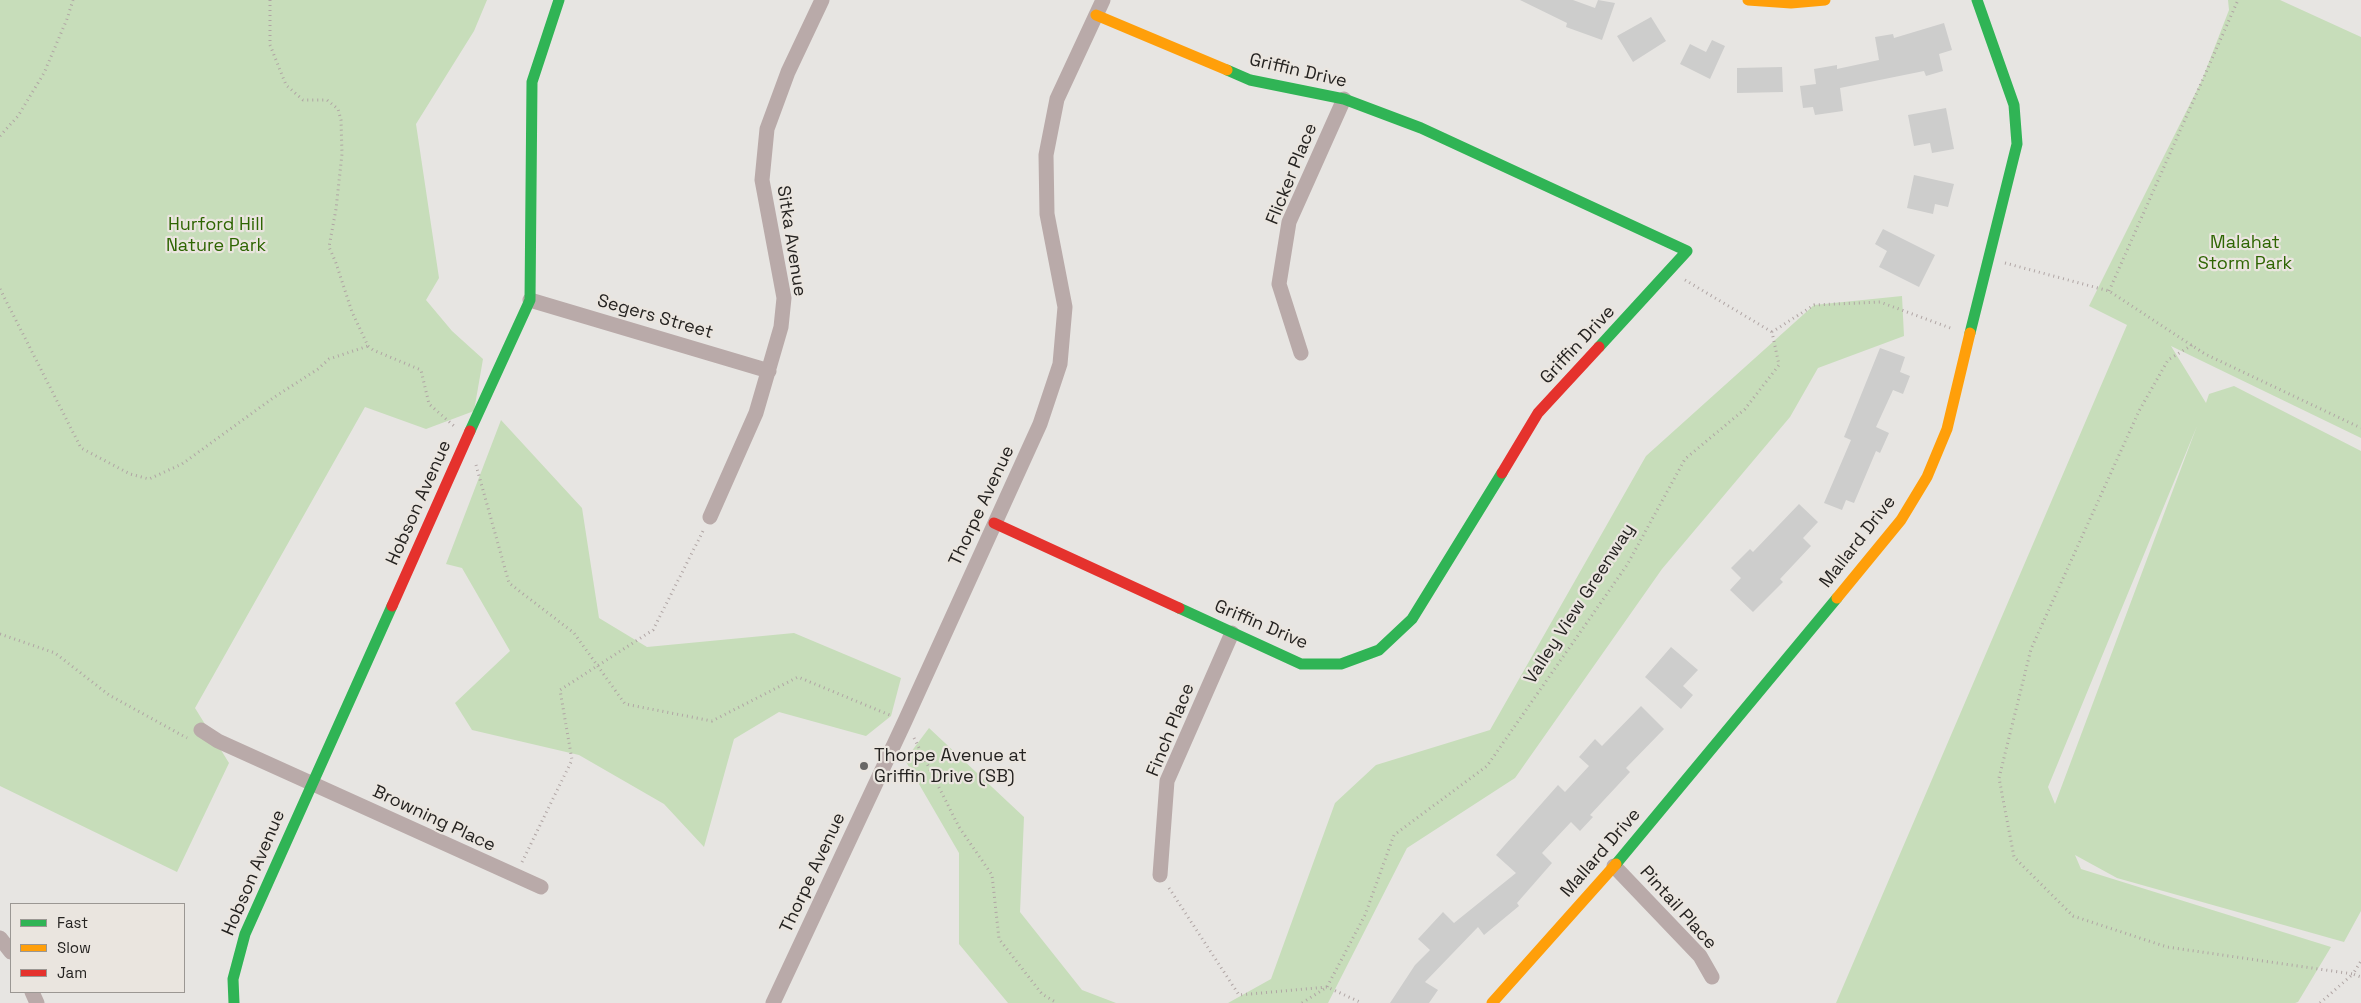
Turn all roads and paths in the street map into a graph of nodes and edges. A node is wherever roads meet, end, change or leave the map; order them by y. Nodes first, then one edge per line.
1 (73, 0) edge
2 (270, 0) edge
3 (559, 0) edge
4 (822, 0) edge
5 (1103, 0) edge
6 (1748, 0) edge
7 (1825, 0) edge
8 (1978, 0) edge
9 (2238, 0) edge
10 (1096, 15) junction
11 (1344, 99) junction
12 (0, 136) edge
13 (1990, 260) junction
14 (1670, 272) junction
15 (0, 289) edge
16 (2109, 291) junction
17 (2, 297) edge
18 (530, 300) junction
19 (1772, 332) junction
20 (1970, 336) junction
21 (2192, 345) junction
22 (368, 346) junction
23 (1301, 353) dead end
24 (769, 371) junction
25 (2361, 428) edge
26 (468, 438) junction
27 (475, 464) dead end
28 (710, 517) joint
29 (994, 523) junction
30 (1232, 633) junction
31 (0, 634) edge
32 (597, 666) junction
33 (905, 721) junction
34 (201, 730) joint
35 (311, 784) junction
36 (1614, 866) junction
37 (1160, 875) joint
38 (515, 876) junction
39 (541, 887) dead end
40 (0, 938) edge
41 (10, 951) edge
42 (2361, 961) edge
43 (2353, 974) junction
44 (1712, 977) dead end
45 (2361, 977) edge
46 (1327, 987) junction
47 (234, 1003) edge
48 (773, 1003) edge
49 (1057, 1003) edge
50 (1302, 1003) edge
51 (1362, 1003) edge
52 (1492, 1003) edge
53 (2320, 1003) edge

1 - 12 path
2 - 22 path
3 - 18 street, Hobson Avenue
4 - 24 street, Sitka Avenue
5 - 10 street, Thorpe Avenue
6 - 7 street
8 - 13 street, Mallard Drive
9 - 16 path
10 - 11 street, Griffin Drive
10 - 29 street, Thorpe Avenue
11 - 14 street, Griffin Drive
11 - 23 street, Flicker Place
13 - 16 path
13 - 20 street, Mallard Drive
14 - 19 path
14 - 30 street, Griffin Drive
15 - 17 path
16 - 21 path
17 - 22 path
18 - 24 street, Segers Street
18 - 26 street, Hobson Avenue
19 - 20 path
19 - 46 path, Valley View Greenway
20 - 36 street, Mallard Drive
21 - 25 path
21 - 43 path
22 - 26 path
24 - 28 street, Sitka Avenue
26 - 35 street, Hobson Avenue
27 - 32 path
28 - 32 path
29 - 30 street, Griffin Drive
29 - 33 street, Thorpe Avenue
30 - 37 street, Finch Place
31 - 34 path
32 - 33 path
32 - 38 path
33 - 48 street, Thorpe Avenue
33 - 49 path
34 - 35 street, Browning Place
35 - 38 street, Browning Place
35 - 47 street, Hobson Avenue
36 - 44 street, Pintail Place
36 - 52 street, Mallard Drive
37 - 46 path
38 - 39 street, Browning Place
40 - 41 street
42 - 43 path
43 - 45 path
43 - 53 path
46 - 50 path
46 - 51 path

